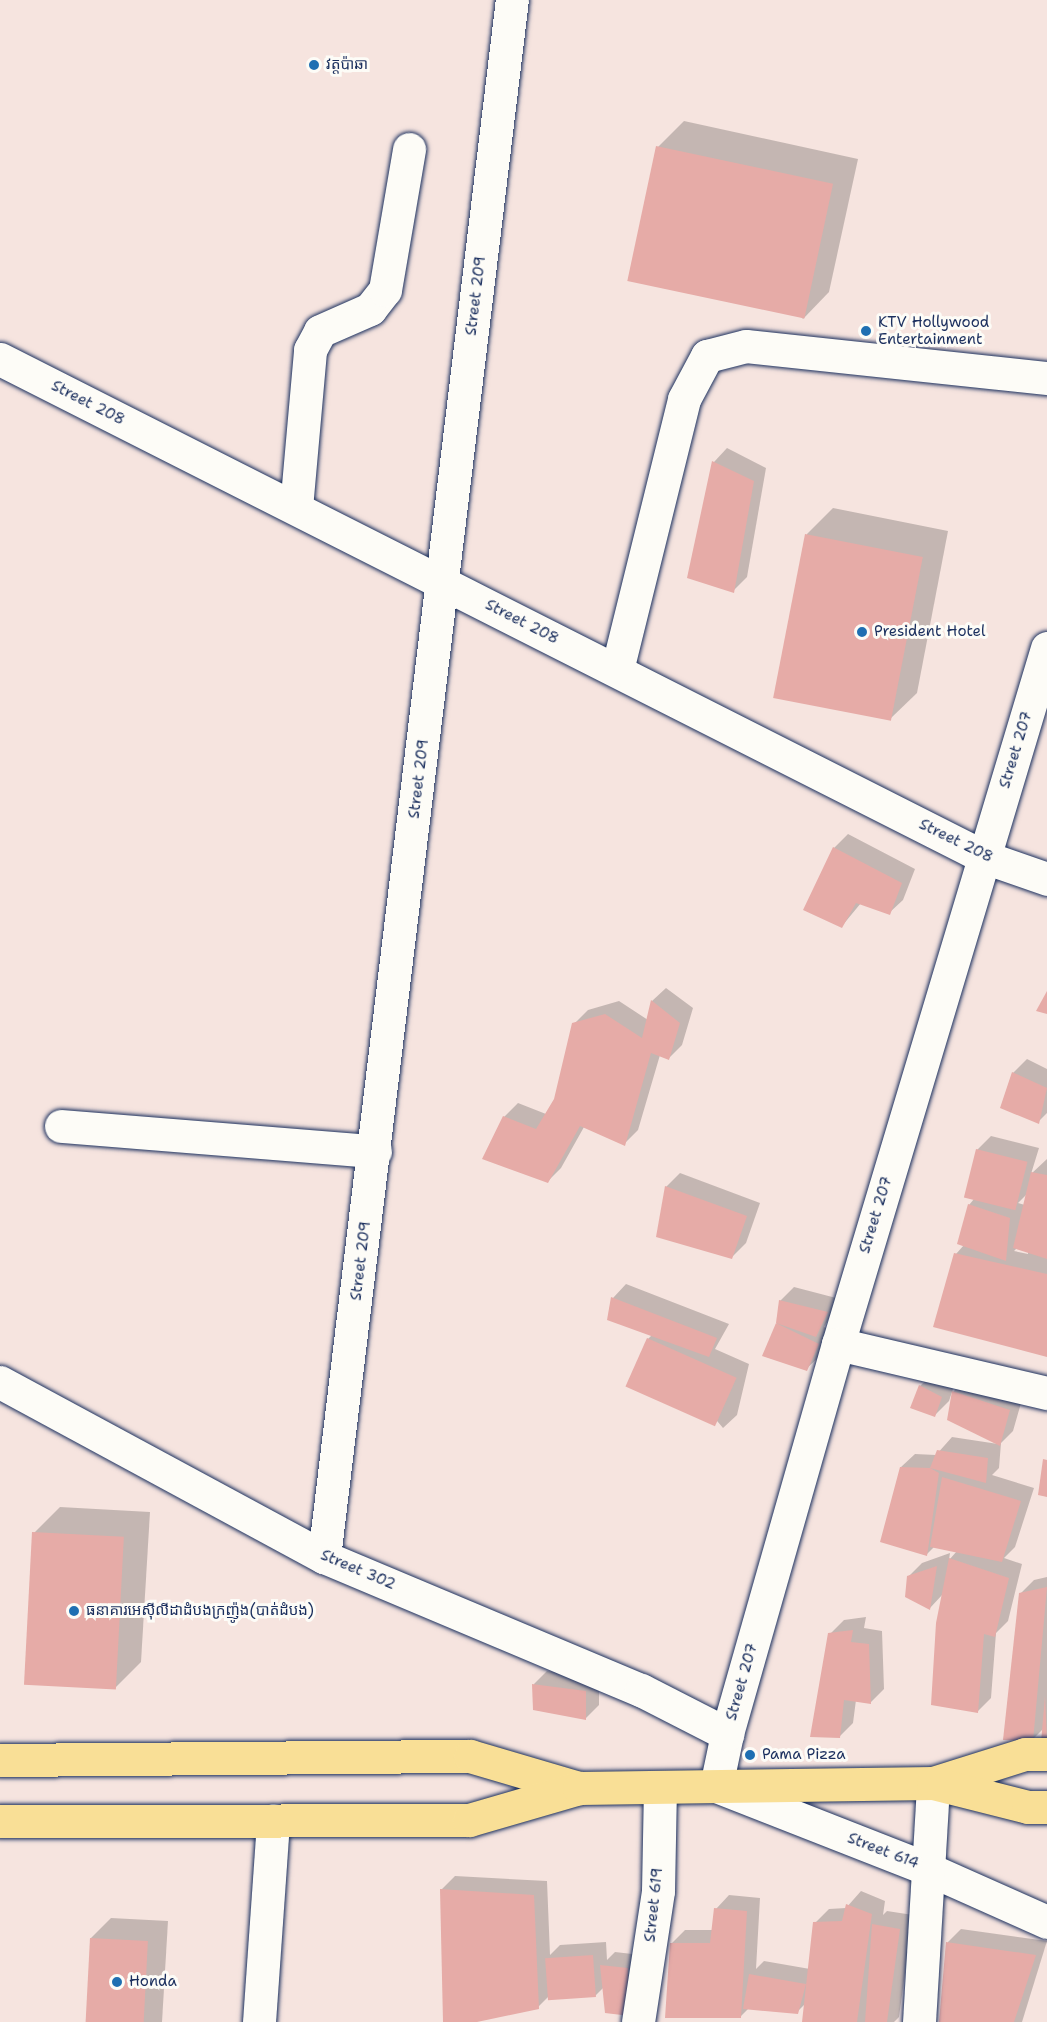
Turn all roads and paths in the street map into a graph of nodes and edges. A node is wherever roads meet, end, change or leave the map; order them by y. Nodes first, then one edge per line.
1 (512, 0) edge
2 (409, 149) dead end
3 (0, 358) edge
4 (1047, 378) edge
5 (296, 508) junction
6 (442, 581) junction
7 (1047, 648) edge
8 (617, 670) junction
9 (984, 857) junction
10 (1047, 879) edge
11 (61, 1126) dead end
12 (375, 1151) junction
13 (838, 1344) junction
14 (0, 1382) edge
15 (1047, 1393) edge
16 (324, 1557) junction
17 (727, 1734) junction
18 (1047, 1754) edge
19 (0, 1760) edge
20 (933, 1783) junction
21 (716, 1786) junction
22 (660, 1787) junction
23 (579, 1788) junction
24 (1047, 1807) edge
25 (273, 1820) junction
26 (0, 1821) edge
27 (928, 1869) junction
28 (1047, 1922) edge
29 (259, 2022) edge
30 (638, 2022) edge
31 (919, 2022) edge

1 - 6 street, Street 209
2 - 5 street
3 - 5 street, Street 208
4 - 8 street
5 - 6 street, Street 208
6 - 8 street, Street 208
6 - 12 street, Street 209
7 - 9 street, Street 207
8 - 9 street, Street 208
9 - 10 street, Street 208
9 - 13 street, Street 207
11 - 12 street
12 - 16 street, Street 209
13 - 15 street
13 - 17 street, Street 207
14 - 16 street, Street 302
16 - 17 street, Street 302
17 - 21 street, Street 207
18 - 20 main road
19 - 23 main road
20 - 21 main road
20 - 24 main road
20 - 27 street
21 - 22 main road
21 - 27 street, Street 614
22 - 23 main road
22 - 30 street, Street 619
23 - 25 main road
25 - 26 main road
25 - 29 street
27 - 28 street, Street 614
27 - 31 street

